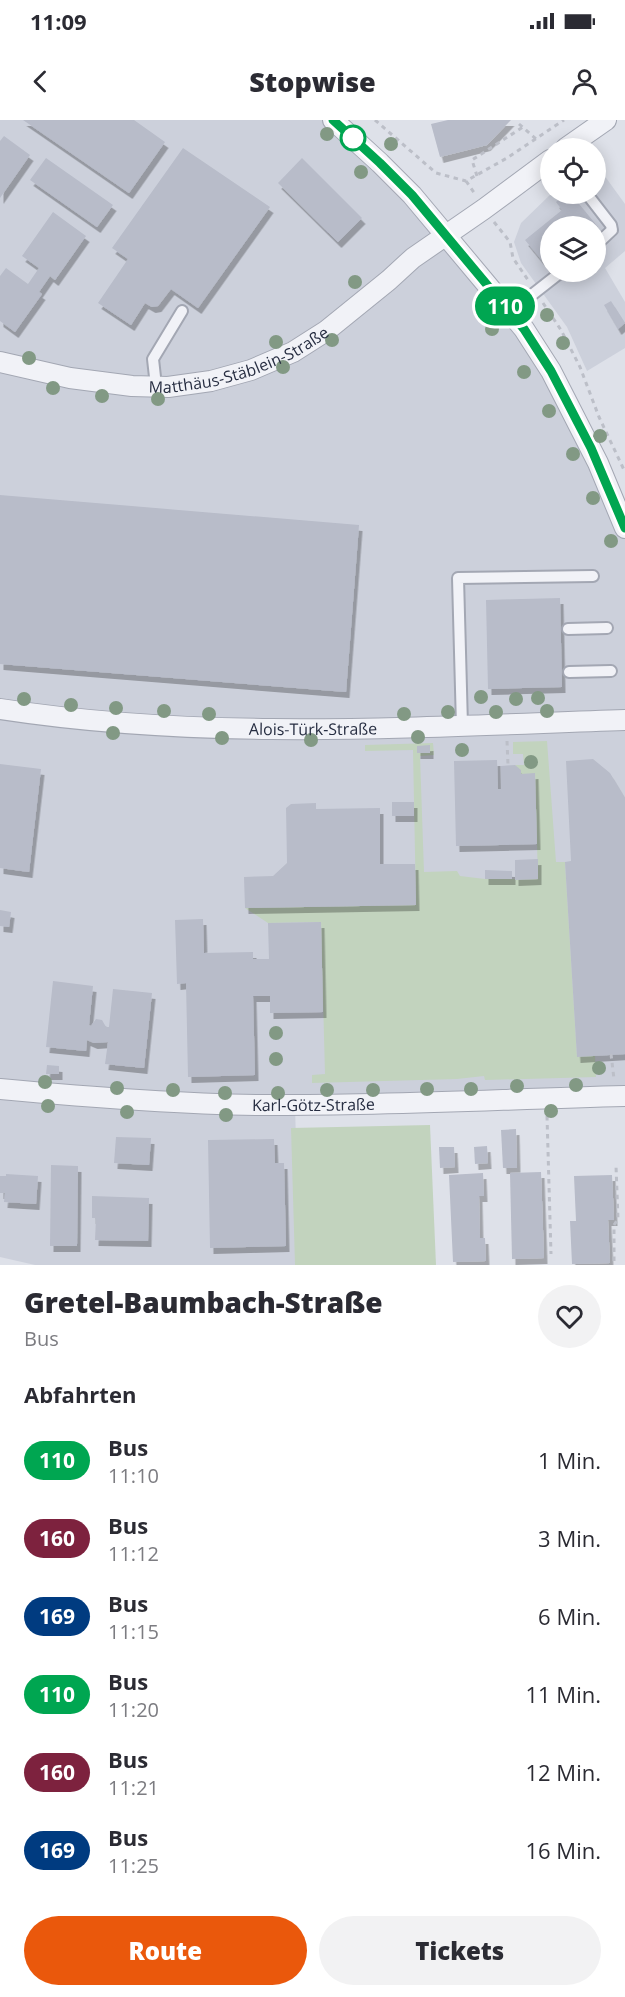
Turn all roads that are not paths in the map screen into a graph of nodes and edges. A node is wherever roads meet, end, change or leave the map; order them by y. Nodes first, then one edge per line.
1 (333, 120) edge
2 (606, 120) edge
3 (580, 138) edge
4 (540, 167) edge
5 (595, 204) edge
6 (604, 216) edge
7 (606, 219) edge
8 (445, 235) junction
9 (606, 236) edge
10 (548, 282) edge
11 (182, 311) dead end
12 (510, 312) junction
13 (0, 362) edge
14 (156, 387) junction
15 (625, 528) edge
16 (593, 576) dead end
17 (607, 628) dead end
18 (568, 629) dead end
19 (611, 671) dead end
20 (569, 672) dead end
21 (0, 709) edge
22 (625, 720) edge
23 (462, 726) junction
24 (0, 1089) edge
25 (625, 1096) edge

1 - 8 street
2 - 3 street
4 - 8 street, Matthäus-Stäblein-Straße
5 - 6 lane
7 - 9 lane
8 - 12 street
8 - 14 street, Matthäus-Stäblein-Straße
10 - 12 lane
11 - 14 lane
12 - 15 street
13 - 14 street, Matthäus-Stäblein-Straße
16 - 23 lane
17 - 18 lane
19 - 20 lane
21 - 23 street, Alois-Türk-Straße
22 - 23 street, Alois-Türk-Straße
24 - 25 street, Karl-Götz-Straße

